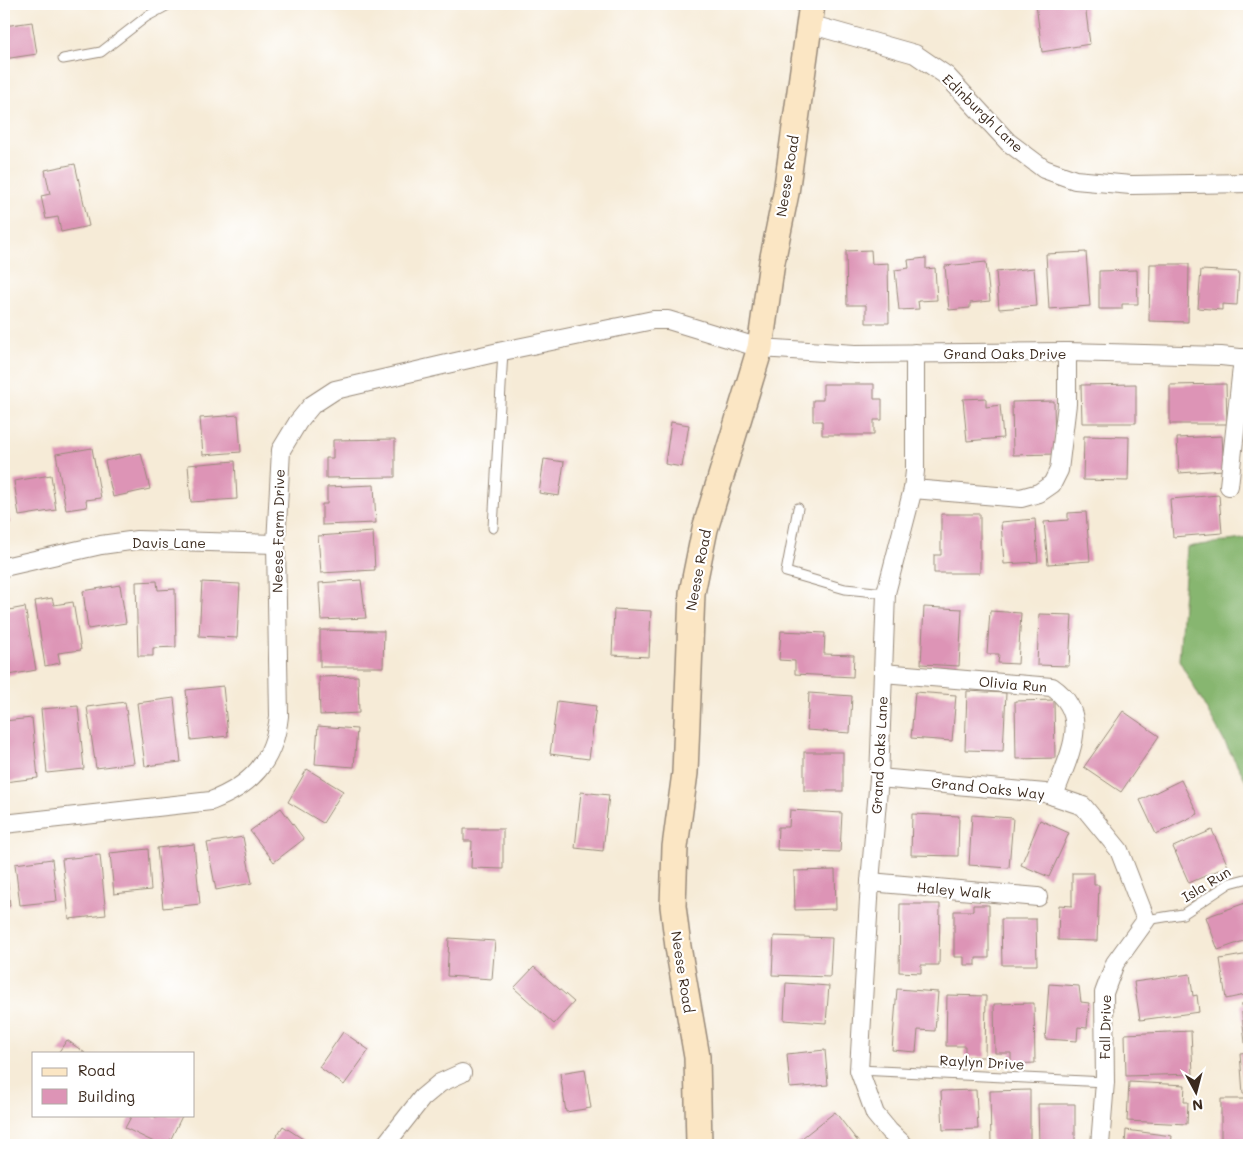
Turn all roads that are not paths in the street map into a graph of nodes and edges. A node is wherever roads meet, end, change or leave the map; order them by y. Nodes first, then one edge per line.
1 (170, 4) edge
2 (810, 14) edge
3 (63, 59) dead end
4 (1249, 183) edge
5 (760, 348) junction
6 (503, 350) junction
7 (1067, 352) junction
8 (915, 354) junction
9 (1246, 359) edge
10 (1229, 486) dead end
11 (913, 489) junction
12 (798, 508) dead end
13 (492, 528) dead end
14 (276, 544) junction
15 (4, 567) edge
16 (886, 593) junction
17 (883, 673) junction
18 (879, 778) junction
19 (1054, 796) junction
20 (4, 824) edge
21 (1249, 878) edge
22 (870, 882) junction
23 (1038, 897) dead end
24 (1146, 920) junction
25 (859, 1070) junction
26 (462, 1073) dead end
27 (1105, 1082) junction
28 (385, 1145) edge
29 (699, 1145) edge
30 (904, 1145) edge
31 (1100, 1145) edge

1 - 3 lane
2 - 4 street, Edinburgh Lane
2 - 5 street, Neese Road
5 - 6 street, Neese Farm Drive
5 - 8 street, Grand Oaks Drive
5 - 29 street, Neese Road
6 - 13 lane
6 - 14 street, Neese Farm Drive
7 - 8 street, Grand Oaks Drive
7 - 9 street, Grand Oaks Drive
7 - 11 street
8 - 11 street, Grand Oaks Lane
9 - 10 street
11 - 16 street, Grand Oaks Lane
12 - 16 lane
14 - 15 street, Davis Lane
14 - 20 street, Neese Farm Drive
16 - 17 street, Grand Oaks Lane
17 - 18 street, Grand Oaks Lane
17 - 19 street, Olivia Run
18 - 19 street, Grand Oaks Way
18 - 22 street, Grand Oaks Lane
19 - 24 street, Grand Oaks Way
21 - 24 lane, Isla Run
22 - 23 street, Haley Walk
22 - 25 street, Grand Oaks Lane
24 - 27 street, Fall Drive
25 - 27 lane, Raylyn Drive
25 - 30 street, Grand Oaks Lane
26 - 28 street
27 - 31 street, Fall Drive

